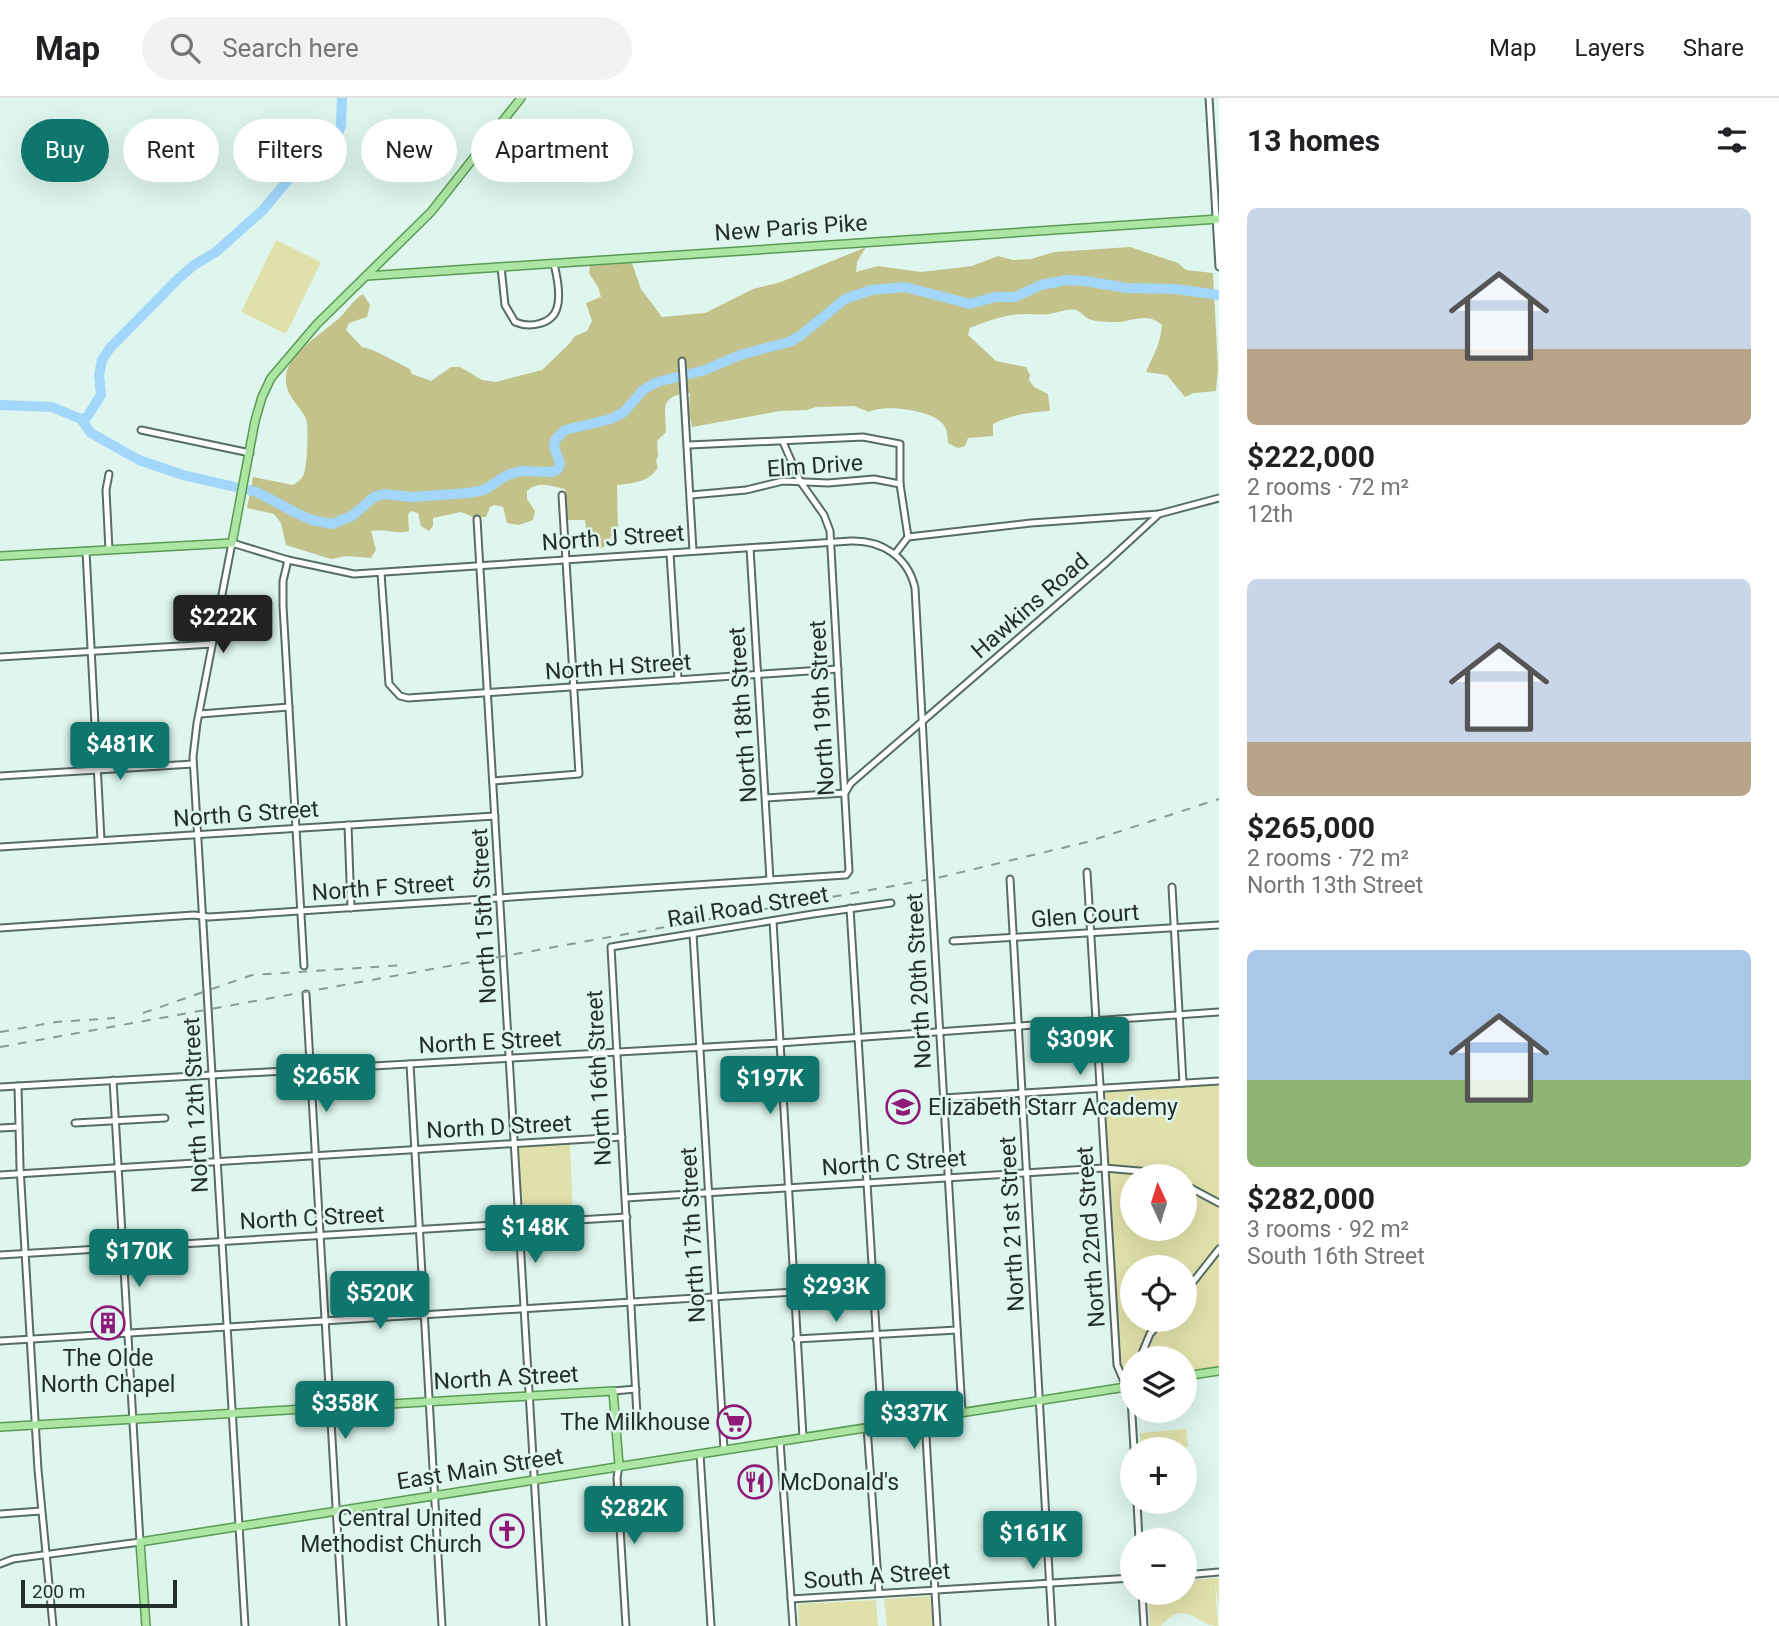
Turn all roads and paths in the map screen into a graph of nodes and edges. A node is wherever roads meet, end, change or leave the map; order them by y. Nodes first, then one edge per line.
1 (522, 98) edge
2 (1209, 98) edge
3 (1218, 219) edge
4 (554, 264) junction
5 (501, 267) junction
6 (1219, 267) edge
7 (366, 275) junction
8 (682, 361) dead end
9 (141, 430) dead end
10 (783, 442) junction
11 (689, 445) junction
12 (250, 453) junction
13 (109, 474) dead end
14 (800, 481) junction
15 (900, 484) junction
16 (562, 495) dead end
17 (691, 495) junction
18 (1219, 498) edge
19 (1159, 514) junction
20 (477, 519) dead end
21 (908, 537) junction
22 (830, 542) junction
23 (232, 543) junction
24 (750, 548) junction
25 (109, 550) junction
26 (86, 551) junction
27 (693, 551) junction
28 (670, 553) junction
29 (895, 554) junction
30 (0, 556) edge
31 (288, 560) junction
32 (565, 561) junction
33 (480, 566) junction
34 (381, 573) junction
35 (212, 644) junction
36 (91, 651) junction
37 (0, 657) edge
38 (838, 670) junction
39 (758, 674) junction
40 (678, 680) junction
41 (573, 687) junction
42 (487, 694) junction
43 (289, 707) junction
44 (200, 714) junction
45 (922, 722) junction
46 (193, 764) junction
47 (98, 771) junction
48 (0, 776) edge
49 (493, 781) junction
50 (845, 793) junction
51 (766, 797) junction
52 (495, 816) junction
53 (348, 825) junction
54 (297, 828) junction
55 (198, 834) junction
56 (101, 840) junction
57 (0, 846) edge
58 (849, 871) joint
59 (1087, 872) dead end
60 (1010, 879) dead end
61 (770, 880) junction
62 (1172, 887) dead end
63 (501, 898) junction
64 (891, 904) dead end
65 (351, 908) junction
66 (850, 908) junction
67 (301, 911) junction
68 (203, 916) junction
69 (773, 921) junction
70 (1219, 925) edge
71 (0, 928) edge
72 (1174, 928) junction
73 (1090, 933) junction
74 (693, 934) junction
75 (1013, 938) junction
76 (953, 941) dead end
77 (611, 947) joint
78 (304, 966) dead end
79 (306, 994) dead end
80 (1219, 1012) edge
81 (1179, 1015) junction
82 (1095, 1021) junction
83 (1018, 1026) junction
84 (939, 1032) junction
85 (858, 1037) junction
86 (779, 1043) junction
87 (699, 1047) junction
88 (617, 1052) junction
89 (509, 1058) junction
90 (410, 1064) junction
91 (311, 1069) junction
92 (212, 1075) junction
93 (113, 1080) junction
94 (1219, 1081) edge
95 (1183, 1083) junction
96 (18, 1086) junction
97 (0, 1087) edge
98 (1099, 1088) junction
99 (1022, 1093) junction
100 (943, 1098) junction
101 (164, 1118) dead end
102 (115, 1121) junction
103 (75, 1123) dead end
104 (19, 1127) junction
105 (0, 1128) edge
106 (622, 1137) junction
107 (515, 1144) junction
108 (414, 1150) junction
109 (316, 1156) junction
110 (216, 1162) junction
111 (118, 1168) junction
112 (1104, 1168) junction
113 (1120, 1169) edge
114 (1027, 1172) junction
115 (21, 1174) junction
116 (0, 1175) edge
117 (948, 1178) junction
118 (867, 1183) junction
119 (788, 1188) junction
120 (1197, 1191) edge
121 (708, 1193) junction
122 (626, 1198) junction
123 (1219, 1203) edge
124 (627, 1217) junction
125 (519, 1223) junction
126 (419, 1229) junction
127 (320, 1236) junction
128 (221, 1241) junction
129 (123, 1247) junction
130 (1219, 1249) edge
131 (26, 1253) junction
132 (0, 1255) edge
133 (1197, 1277) edge
134 (794, 1292) junction
135 (714, 1297) junction
136 (630, 1303) junction
137 (524, 1309) junction
138 (424, 1315) junction
139 (325, 1321) junction
140 (226, 1327) junction
141 (957, 1330) junction
142 (128, 1333) junction
143 (876, 1335) junction
144 (31, 1339) junction
145 (796, 1339) junction
146 (0, 1340) edge
147 (1120, 1369) edge
148 (1219, 1371) edge
149 (1197, 1374) edge
150 (1120, 1387) edge
151 (636, 1389) junction
152 (613, 1391) junction
153 (529, 1396) junction
154 (1039, 1400) junction
155 (429, 1402) junction
156 (330, 1408) junction
157 (962, 1411) junction
158 (231, 1414) junction
159 (637, 1415) dead end
160 (133, 1419) junction
161 (925, 1419) junction
162 (36, 1425) junction
163 (882, 1426) junction
164 (0, 1427) edge
165 (867, 1427) junction
166 (803, 1437) junction
167 (780, 1440) junction
168 (724, 1449) junction
169 (700, 1454) junction
170 (619, 1465) junction
171 (534, 1479) junction
172 (434, 1496) junction
173 (41, 1511) junction
174 (336, 1512) junction
175 (0, 1514) edge
176 (238, 1528) junction
177 (140, 1542) junction
178 (46, 1555) junction
179 (0, 1564) edge
180 (1219, 1573) edge
181 (1197, 1574) edge
182 (1120, 1579) edge
183 (1049, 1583) junction
184 (935, 1590) junction
185 (879, 1593) junction
186 (791, 1599) junction
187 (1143, 1605) edge
188 (53, 1626) edge
189 (146, 1626) edge
190 (244, 1626) edge
191 (343, 1626) edge
192 (442, 1626) edge
193 (543, 1626) edge
194 (626, 1626) edge
195 (711, 1626) edge
196 (793, 1626) edge
197 (937, 1626) edge
198 (1052, 1626) edge
199 (1144, 1626) edge

1 - 7 main road
2 - 3 street
3 - 4 main road, New Paris Pike
3 - 6 street
4 - 5 main road, New Paris Pike
4 - 5 street
5 - 7 main road, New Paris Pike
7 - 12 main road
8 - 11 street
9 - 12 street
10 - 11 street
10 - 14 street, North 19th Street
10 - 15 street
11 - 17 street
12 - 23 main road
13 - 25 street
14 - 15 street, Elm Drive
14 - 17 street, Elm Drive
14 - 22 street, North 19th Street
15 - 21 street
16 - 32 street
17 - 27 street
18 - 19 street
19 - 21 street
19 - 45 street, Hawkins Road
20 - 33 street, North 15th Street
21 - 29 street
22 - 24 street, North J Street
22 - 29 street, North J Street
22 - 38 street, North 19th Street
23 - 25 main road, North J Street
23 - 31 street, North J Street
23 - 35 street, North 12th Street
24 - 27 street, North J Street
24 - 39 street, North 18th Street
25 - 26 main road, North J Street
26 - 30 main road, North J Street
26 - 36 street
27 - 28 street, North J Street
28 - 32 street, North J Street
28 - 40 street
29 - 45 street, North 20th Street
31 - 34 street, North J Street
31 - 43 street
32 - 33 street, North J Street
32 - 41 street
33 - 34 street, North J Street
33 - 42 street, North 15th Street
34 - 42 street, North H Street
35 - 36 street
35 - 44 street, North 12th Street
36 - 37 street
36 - 47 street
38 - 39 street, North H Street
38 - 50 street, North 19th Street
39 - 40 street, North H Street
39 - 51 street, North 18th Street
40 - 41 street, North H Street
41 - 42 street, North H Street
41 - 49 street
42 - 49 street, North 15th Street
43 - 44 street
43 - 54 street
44 - 46 street, North 12th Street
45 - 50 street
45 - 84 street, North 20th Street, bridge
46 - 47 street
46 - 55 street, North 12th Street
47 - 48 street
47 - 56 street
49 - 52 street, North 15th Street
50 - 51 street
50 - 58 street, North 19th Street
51 - 61 street, North 18th Street
52 - 53 street, North G Street
52 - 63 street, North 15th Street
53 - 54 street, North G Street
53 - 65 street
54 - 55 street, North G Street
54 - 67 street
55 - 56 street, North G Street
55 - 68 street, North 12th Street
56 - 57 street, North G Street
58 - 61 street, North F Street
59 - 73 street, North 22nd Street
60 - 75 street, North 21st Street
61 - 63 street, North F Street
62 - 72 street
63 - 65 street, North F Street
63 - 89 street, North 15th Street
64 - 66 street, Rail Road Street
65 - 67 street, North F Street
66 - 69 street, Rail Road Street
66 - 85 street
67 - 68 street, North F Street
67 - 78 street
68 - 71 street, North F Street
68 - 92 street, North 12th Street
69 - 74 street, Rail Road Street
69 - 86 street
70 - 72 street, Glen Court
72 - 73 street, Glen Court
72 - 81 street
73 - 75 street, Glen Court
73 - 82 street, North 22nd Street
74 - 77 street, Rail Road Street
74 - 87 street, North 17th Street
75 - 76 street, Glen Court
75 - 83 street, North 21st Street
77 - 88 street, North 16th Street
79 - 91 street
80 - 81 street, North E Street
81 - 82 street, North E Street
81 - 95 street
82 - 83 street, North E Street
82 - 98 street, North 22nd Street
83 - 84 street, North E Street
83 - 99 street, North 21st Street
84 - 85 street, North E Street
84 - 100 street, North 20th Street
85 - 86 street, North E Street
85 - 118 street
86 - 87 street, North E Street
86 - 119 street
87 - 88 street, North E Street
87 - 121 street, North 17th Street
88 - 89 street, North E Street
88 - 106 street, North 16th Street
89 - 90 street, North E Street
89 - 107 street, North 15th Street
90 - 91 street, North E Street
90 - 108 street
91 - 92 street, North E Street
91 - 109 street
92 - 93 street, North E Street
92 - 110 street, North 12th Street
93 - 96 street, North E Street
93 - 102 street
94 - 95 street
95 - 98 street
96 - 97 street, North E Street
96 - 104 street
98 - 99 street
98 - 112 street, North 22nd Street
99 - 100 street
99 - 114 street, North 21st Street
100 - 117 street, North 20th Street
101 - 102 street
102 - 103 street
102 - 111 street
104 - 105 street
104 - 115 street
106 - 107 street, North D Street
106 - 122 street, North 16th Street
107 - 108 street, North D Street
107 - 125 street, North 15th Street
108 - 109 street, North D Street
108 - 126 street
109 - 110 street, North D Street
109 - 127 street
110 - 111 street, North D Street
110 - 128 street, North 12th Street
111 - 115 street, North D Street
111 - 129 street
112 - 113 street, North C Street
112 - 114 street, North C Street
112 - 147 street, North 22nd Street
114 - 117 street, North C Street
114 - 154 street, North 21st Street
115 - 116 street, North D Street
115 - 131 street
117 - 118 street, North C Street
117 - 141 street, North 20th Street
118 - 119 street, North C Street
118 - 143 street
119 - 121 street, North C Street
119 - 134 street
120 - 123 street
121 - 122 street, North C Street
121 - 135 street, North 17th Street
122 - 124 street, North 16th Street
124 - 125 street, North C Street
124 - 136 street, North 16th Street
125 - 126 street, North C Street
125 - 137 street, North 15th Street
126 - 127 street, North C Street
126 - 138 street
127 - 128 street, North C Street
127 - 139 street
128 - 129 street, North C Street
128 - 140 street, North 12th Street
129 - 131 street, North C Street
129 - 142 street
130 - 133 street
131 - 132 street, North C Street
131 - 144 street
134 - 135 street
134 - 145 street
135 - 136 street
135 - 168 street, North 17th Street
136 - 137 street
136 - 151 street, North 16th Street
137 - 138 street
137 - 153 street, North 15th Street
138 - 139 street
138 - 155 street
139 - 140 street
139 - 156 street
140 - 142 street
140 - 158 street, North 12th Street
141 - 143 street
141 - 157 street, North 20th Street
142 - 144 street
142 - 160 street
143 - 145 street
143 - 163 street
144 - 146 street
144 - 162 street
145 - 166 street
148 - 149 main road
150 - 154 main road, East Main Street
151 - 152 street, North A Street
151 - 159 street, North 16th Street
152 - 153 main road, North A Street
152 - 170 main road
153 - 155 main road, North A Street
153 - 171 street, North 15th Street
154 - 157 main road, East Main Street
154 - 183 street, North 21st Street
155 - 156 main road, North A Street
155 - 172 street
156 - 158 main road, North A Street
156 - 174 street
157 - 161 main road, East Main Street
158 - 160 main road, North A Street
158 - 176 street, North 12th Street
160 - 162 main road, North A Street
160 - 177 street
161 - 163 main road, East Main Street
161 - 184 street
162 - 164 main road, North A Street
162 - 173 street
163 - 165 main road, East Main Street
165 - 166 main road, East Main Street
165 - 185 street
166 - 167 main road, East Main Street
167 - 168 main road, East Main Street
167 - 186 street
168 - 169 main road, East Main Street
169 - 170 main road, East Main Street
169 - 195 street
170 - 171 main road, East Main Street
170 - 194 street
171 - 172 main road, East Main Street
171 - 193 street, North 15th Street
172 - 174 main road, East Main Street
172 - 192 street
173 - 175 street
173 - 178 street
174 - 176 main road, East Main Street
174 - 191 street
176 - 177 main road, East Main Street
176 - 190 street, North 12th Street
177 - 178 street, East Main Street
177 - 189 main road
178 - 179 street, East Main Street
178 - 188 street
180 - 181 street
182 - 183 street, South A Street
183 - 184 street, South A Street
183 - 198 street, North 21st Street
184 - 185 street, South A Street
184 - 197 street
185 - 186 street, South A Street
186 - 196 street
187 - 199 street

